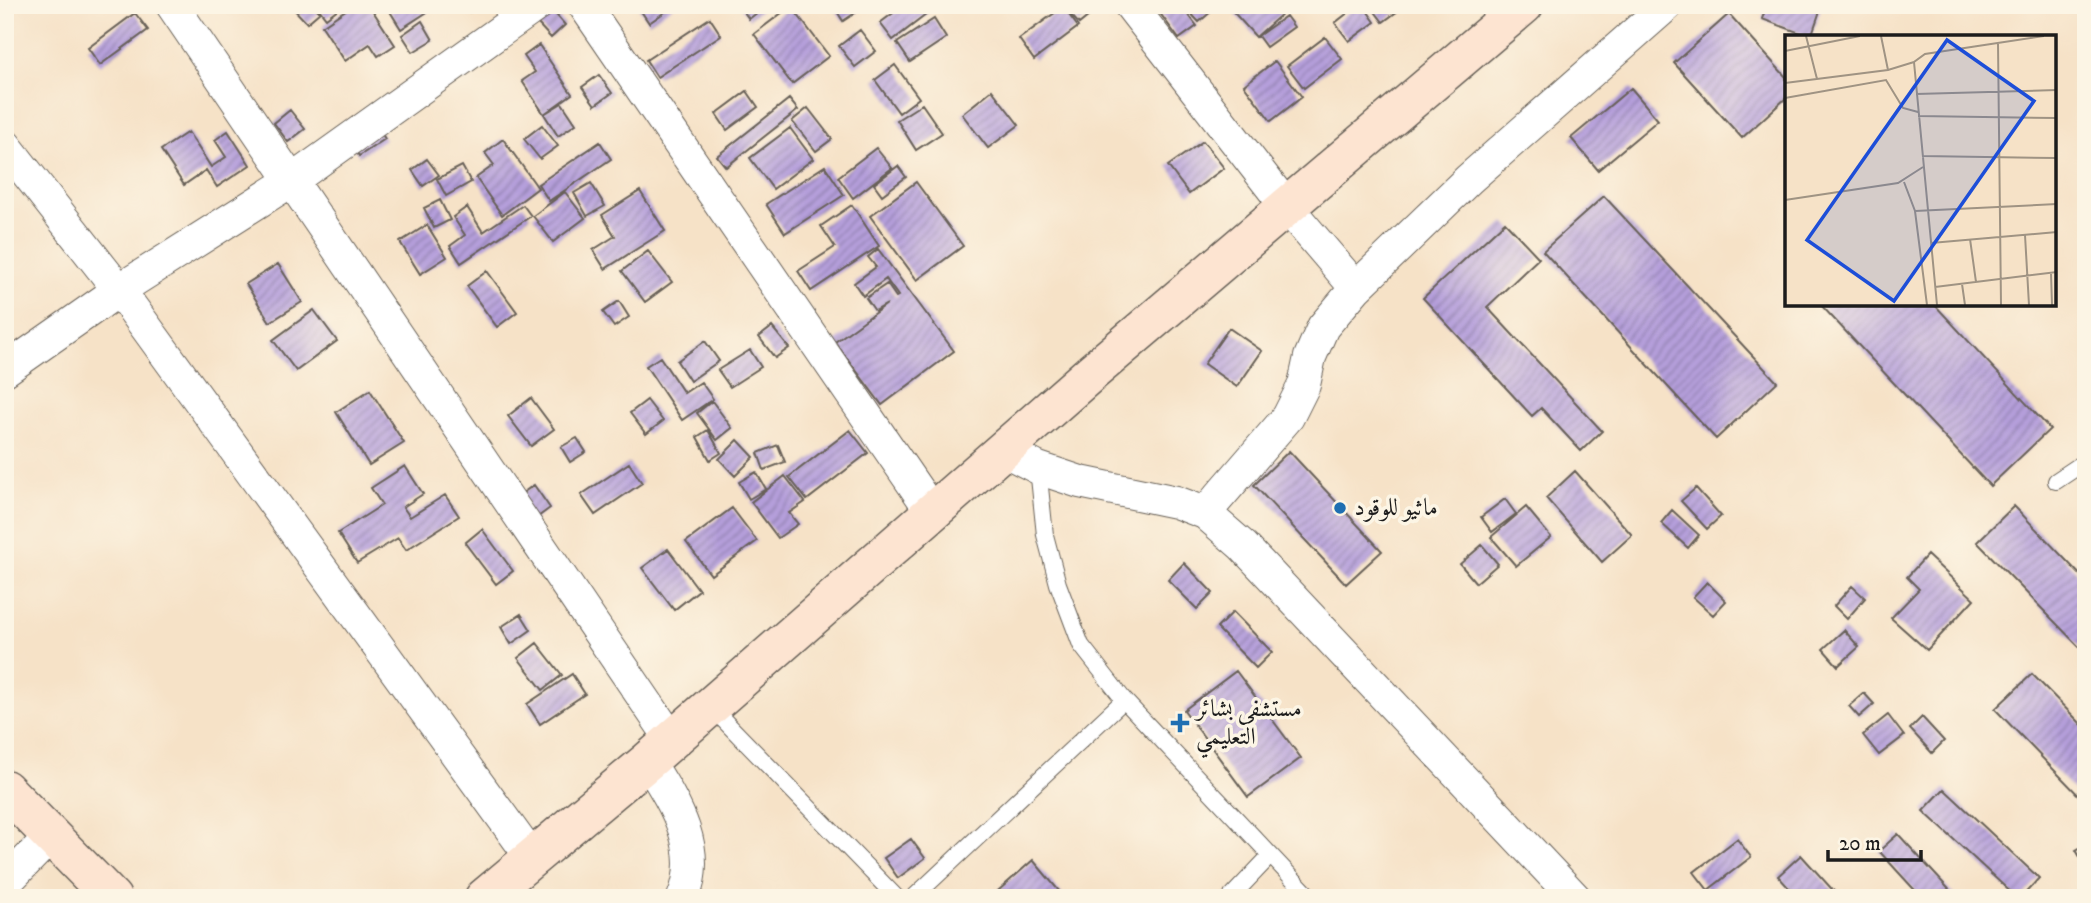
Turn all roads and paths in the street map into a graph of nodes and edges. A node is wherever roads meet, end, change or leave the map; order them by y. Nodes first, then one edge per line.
1 (172, 5) edge
2 (537, 5) edge
3 (584, 5) edge
4 (1130, 5) edge
5 (1667, 5) edge
6 (1505, 11) edge
7 (5, 145) edge
8 (291, 181) junction
9 (1286, 206) junction
10 (1356, 288) junction
11 (119, 290) junction
12 (5, 370) edge
13 (1021, 460) junction
14 (2086, 461) edge
15 (2056, 481) dead end
16 (933, 513) junction
17 (1205, 513) junction
18 (1124, 699) junction
19 (711, 706) junction
20 (660, 750) junction
21 (5, 789) edge
22 (50, 837) junction
23 (1270, 856) junction
24 (532, 858) junction
25 (5, 883) edge
26 (112, 898) edge
27 (484, 898) edge
28 (683, 898) edge
29 (897, 898) edge
30 (913, 898) edge
31 (1230, 898) edge
32 (1311, 898) edge
33 (1576, 898) edge

1 - 8 street
2 - 8 street
3 - 16 street
4 - 9 street
5 - 10 street
6 - 9 street
7 - 11 street
8 - 11 street
8 - 20 street
9 - 10 street
9 - 13 street
10 - 17 street
11 - 12 street
11 - 24 street
13 - 16 street
13 - 17 street
13 - 18 lane
14 - 15 lane
16 - 19 street
17 - 33 street
18 - 23 lane
18 - 30 lane
19 - 20 street
19 - 29 lane
20 - 24 street
20 - 28 street
21 - 22 street
22 - 25 street
22 - 26 street
23 - 31 lane
23 - 32 lane
24 - 27 street

